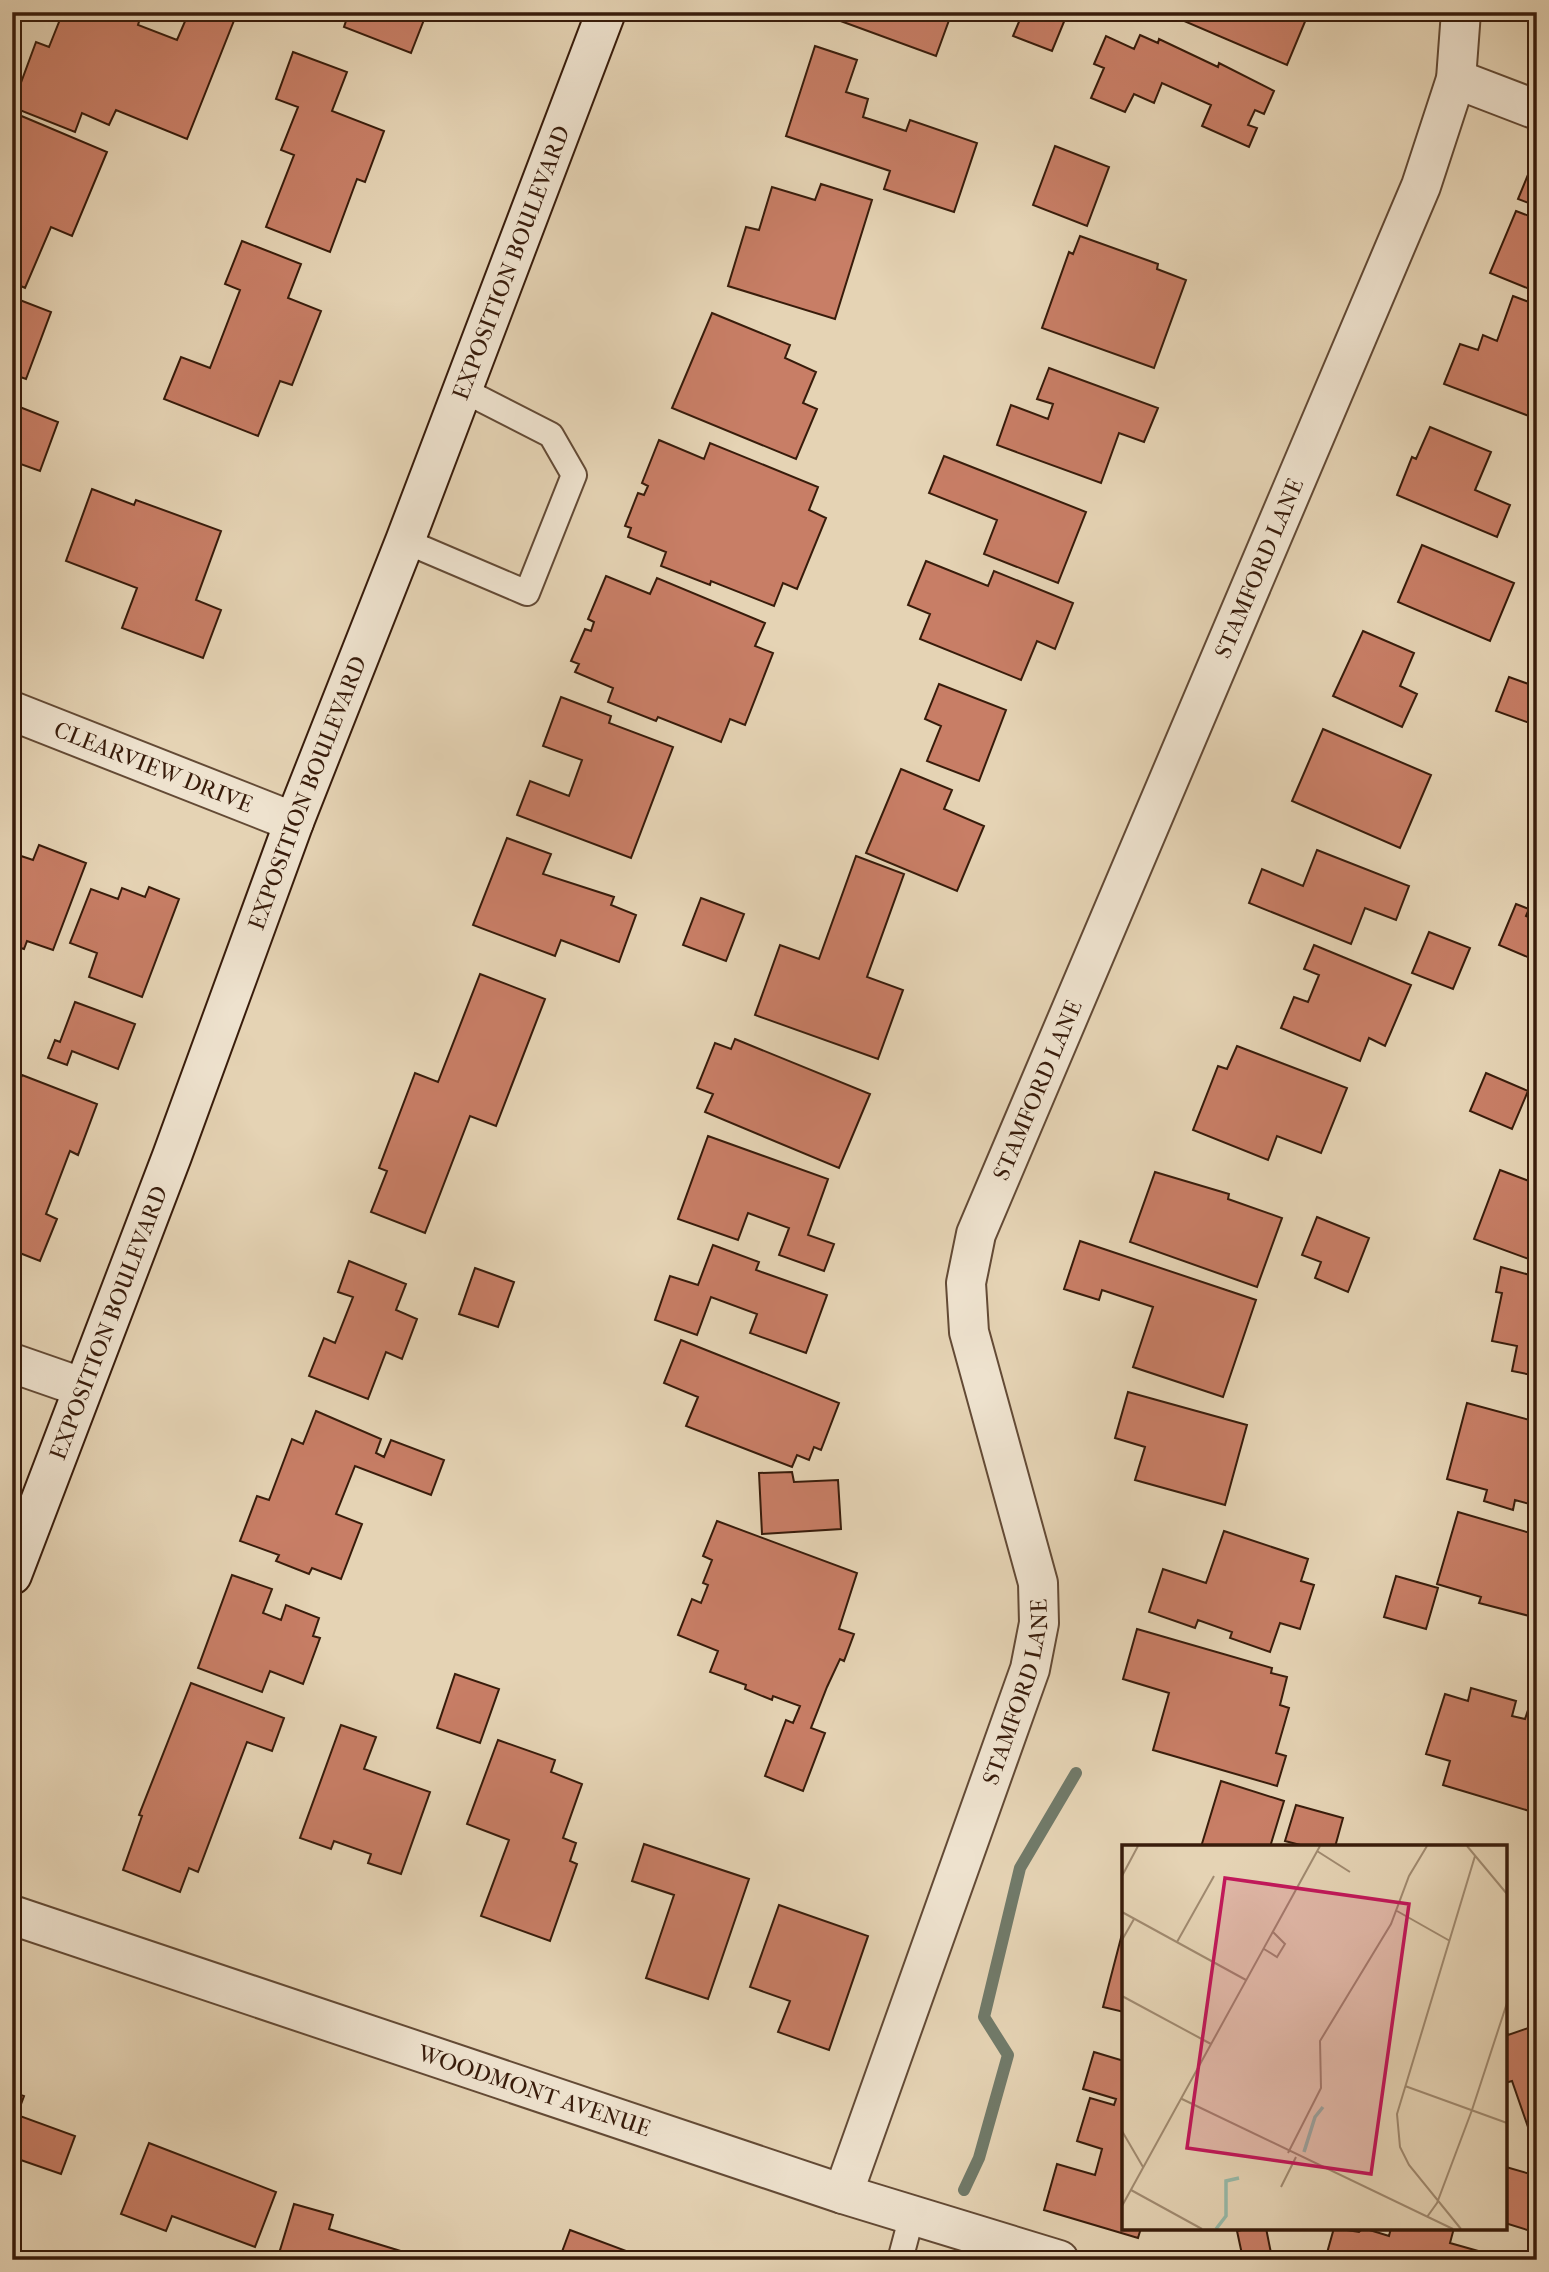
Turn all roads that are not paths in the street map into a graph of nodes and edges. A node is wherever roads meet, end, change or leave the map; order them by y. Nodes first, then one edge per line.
1 (606, 12) edge
2 (1461, 12) edge
3 (1456, 79) junction
4 (1537, 110) edge
5 (463, 390) junction
6 (405, 541) junction
7 (12, 711) edge
8 (294, 822) junction
9 (12, 1363) edge
10 (81, 1387) junction
11 (12, 1575) edge
12 (12, 1915) edge
13 (844, 2194) junction
14 (912, 2215) junction
15 (900, 2260) edge
16 (1059, 2260) edge

1 - 5 street, EXPOSITION BOULEVARD
2 - 3 street, STAMFORD LANE
3 - 4 street
3 - 13 street, STAMFORD LANE
5 - 6 street, EXPOSITION BOULEVARD
5 - 6 lane
6 - 8 street, EXPOSITION BOULEVARD
7 - 8 street, CLEARVIEW DRIVE
8 - 10 street, EXPOSITION BOULEVARD
9 - 10 street
10 - 11 street, EXPOSITION BOULEVARD
12 - 13 street, WOODMONT AVENUE
13 - 14 street, WOODMONT AVENUE
14 - 15 lane
14 - 16 street, WOODMONT AVENUE

